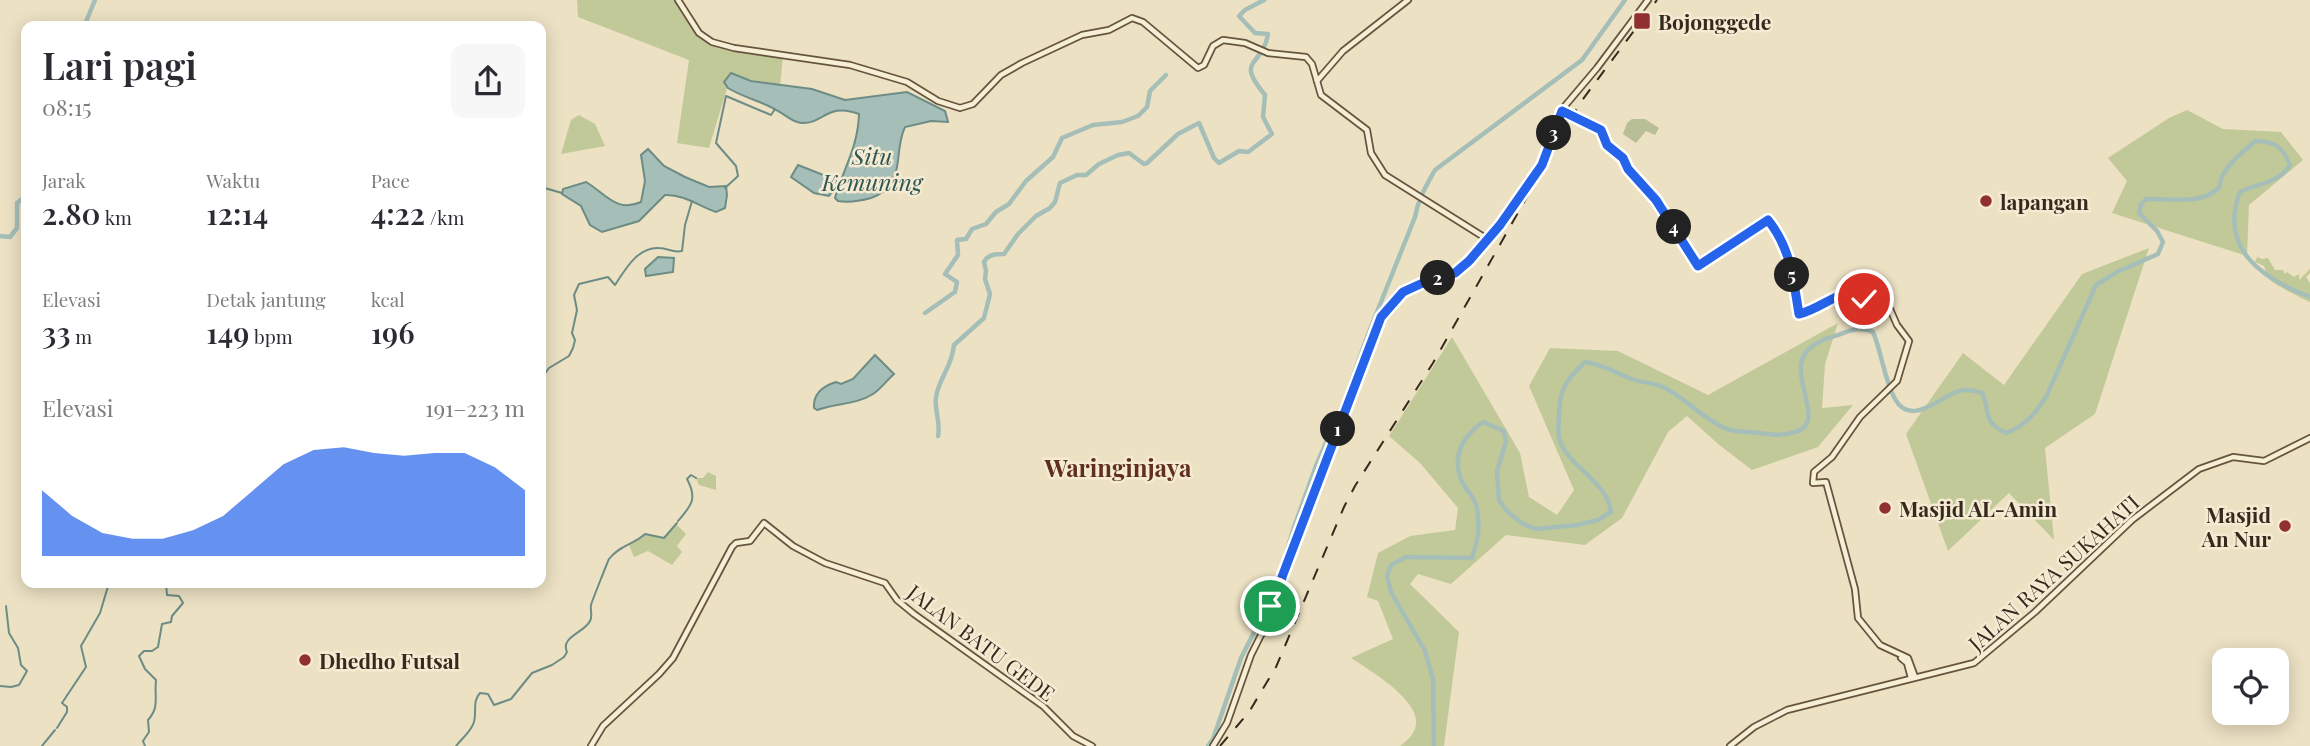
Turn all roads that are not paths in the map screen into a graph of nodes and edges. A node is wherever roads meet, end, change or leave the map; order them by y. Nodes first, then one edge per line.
1 (678, 0) edge
2 (1408, 0) edge
3 (1648, 0) edge
4 (1317, 82) junction
5 (1562, 111) junction
6 (1487, 239) junction
7 (2310, 438) edge
8 (1913, 678) junction
9 (591, 746) edge
10 (1092, 746) edge
11 (1213, 746) edge
12 (1730, 746) edge

1 - 4 main road
2 - 4 main road
3 - 5 main road
4 - 6 main road
5 - 6 main road
5 - 8 main road
6 - 11 main road
7 - 8 main road, JALAN RAYA SUKAHATI
8 - 12 main road, JALAN RAYA SUKAHATI
9 - 10 main road, JALAN BATU GEDE

